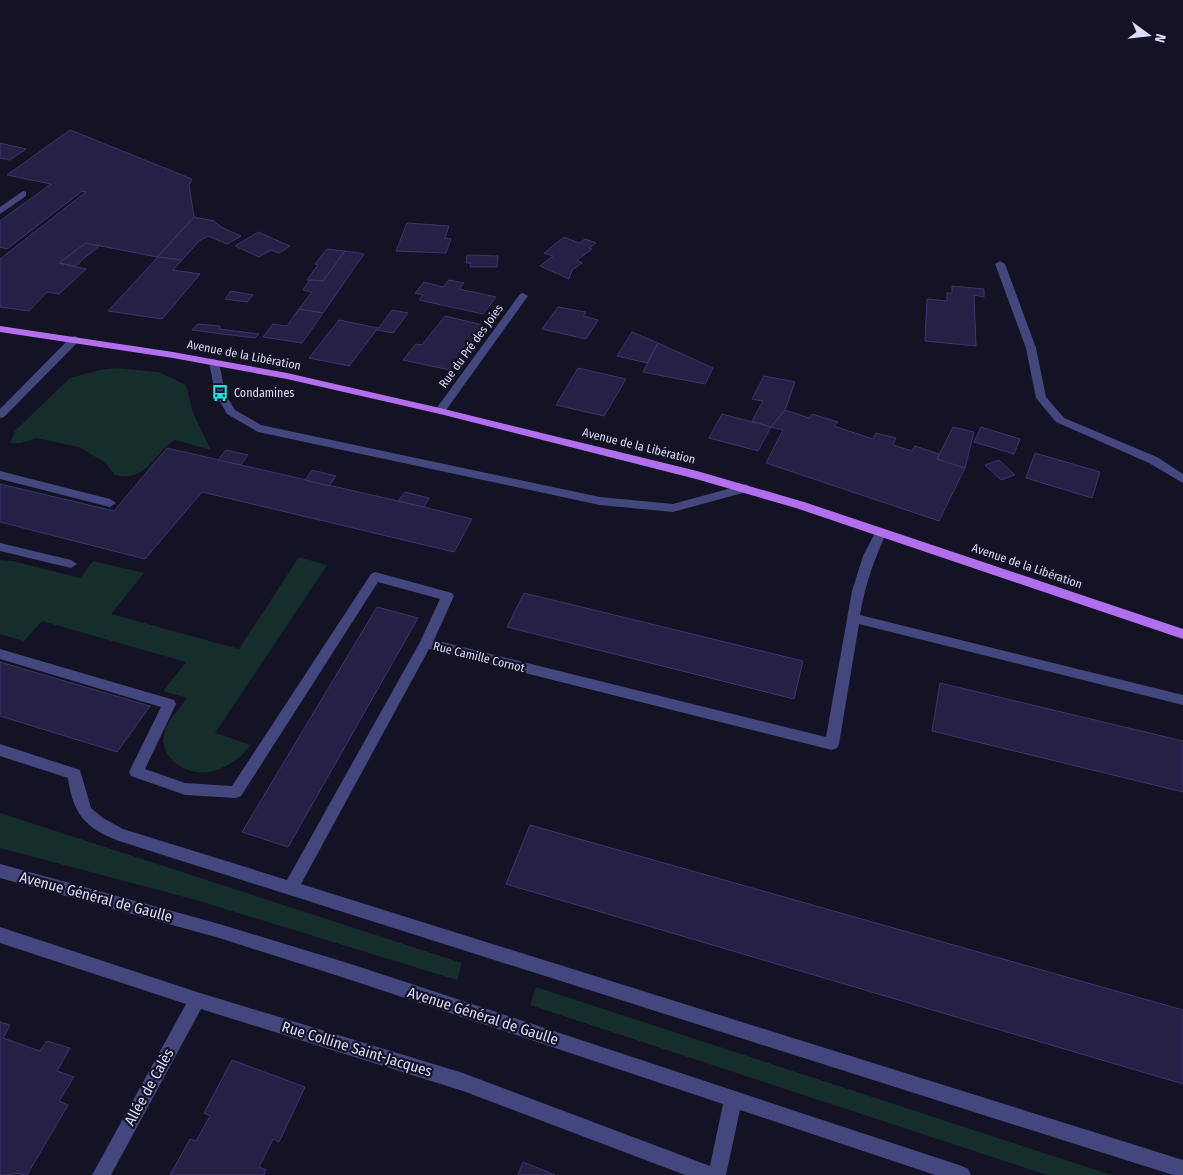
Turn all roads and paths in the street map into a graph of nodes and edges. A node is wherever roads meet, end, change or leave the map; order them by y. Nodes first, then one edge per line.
1 (23, 194) dead end
2 (0, 211) edge
3 (1000, 264) dead end
4 (523, 296) dead end
5 (0, 329) edge
6 (75, 339) junction
7 (214, 362) junction
8 (440, 411) junction
9 (0, 415) edge
10 (0, 475) edge
11 (1183, 479) edge
12 (746, 488) junction
13 (110, 503) dead end
14 (881, 532) junction
15 (0, 547) edge
16 (71, 564) dead end
17 (854, 618) junction
18 (1183, 634) edge
19 (426, 643) junction
20 (0, 654) edge
21 (1183, 700) edge
22 (0, 750) edge
23 (0, 871) edge
24 (291, 887) junction
25 (0, 935) edge
26 (197, 1000) junction
27 (733, 1100) junction
28 (1183, 1169) edge
29 (101, 1175) edge
30 (709, 1175) edge
31 (717, 1175) edge
32 (962, 1175) edge

1 - 2 street
3 - 11 street
4 - 8 street, Rue du Pré des Joies
5 - 6 main road, Avenue de la Libération
6 - 7 main road, Avenue de la Libération
6 - 9 street
7 - 8 main road, Avenue de la Libération
7 - 12 street
8 - 12 main road, Avenue de la Libération
10 - 13 street
12 - 14 main road, Avenue de la Libération
14 - 17 street, Rue Camille Cornot
14 - 18 main road, Avenue de la Libération
15 - 16 street
17 - 19 street, Rue Camille Cornot
17 - 21 street
19 - 20 street
19 - 24 street, Rue Camille Cornot
22 - 24 street
23 - 27 street, Avenue Général de Gaulle
24 - 28 street
25 - 26 street, Rue Colline Saint-Jacques
26 - 29 street, Allée de Calès
26 - 30 street, Rue Colline Saint-Jacques
27 - 31 street
27 - 32 street, Avenue Général de Gaulle

